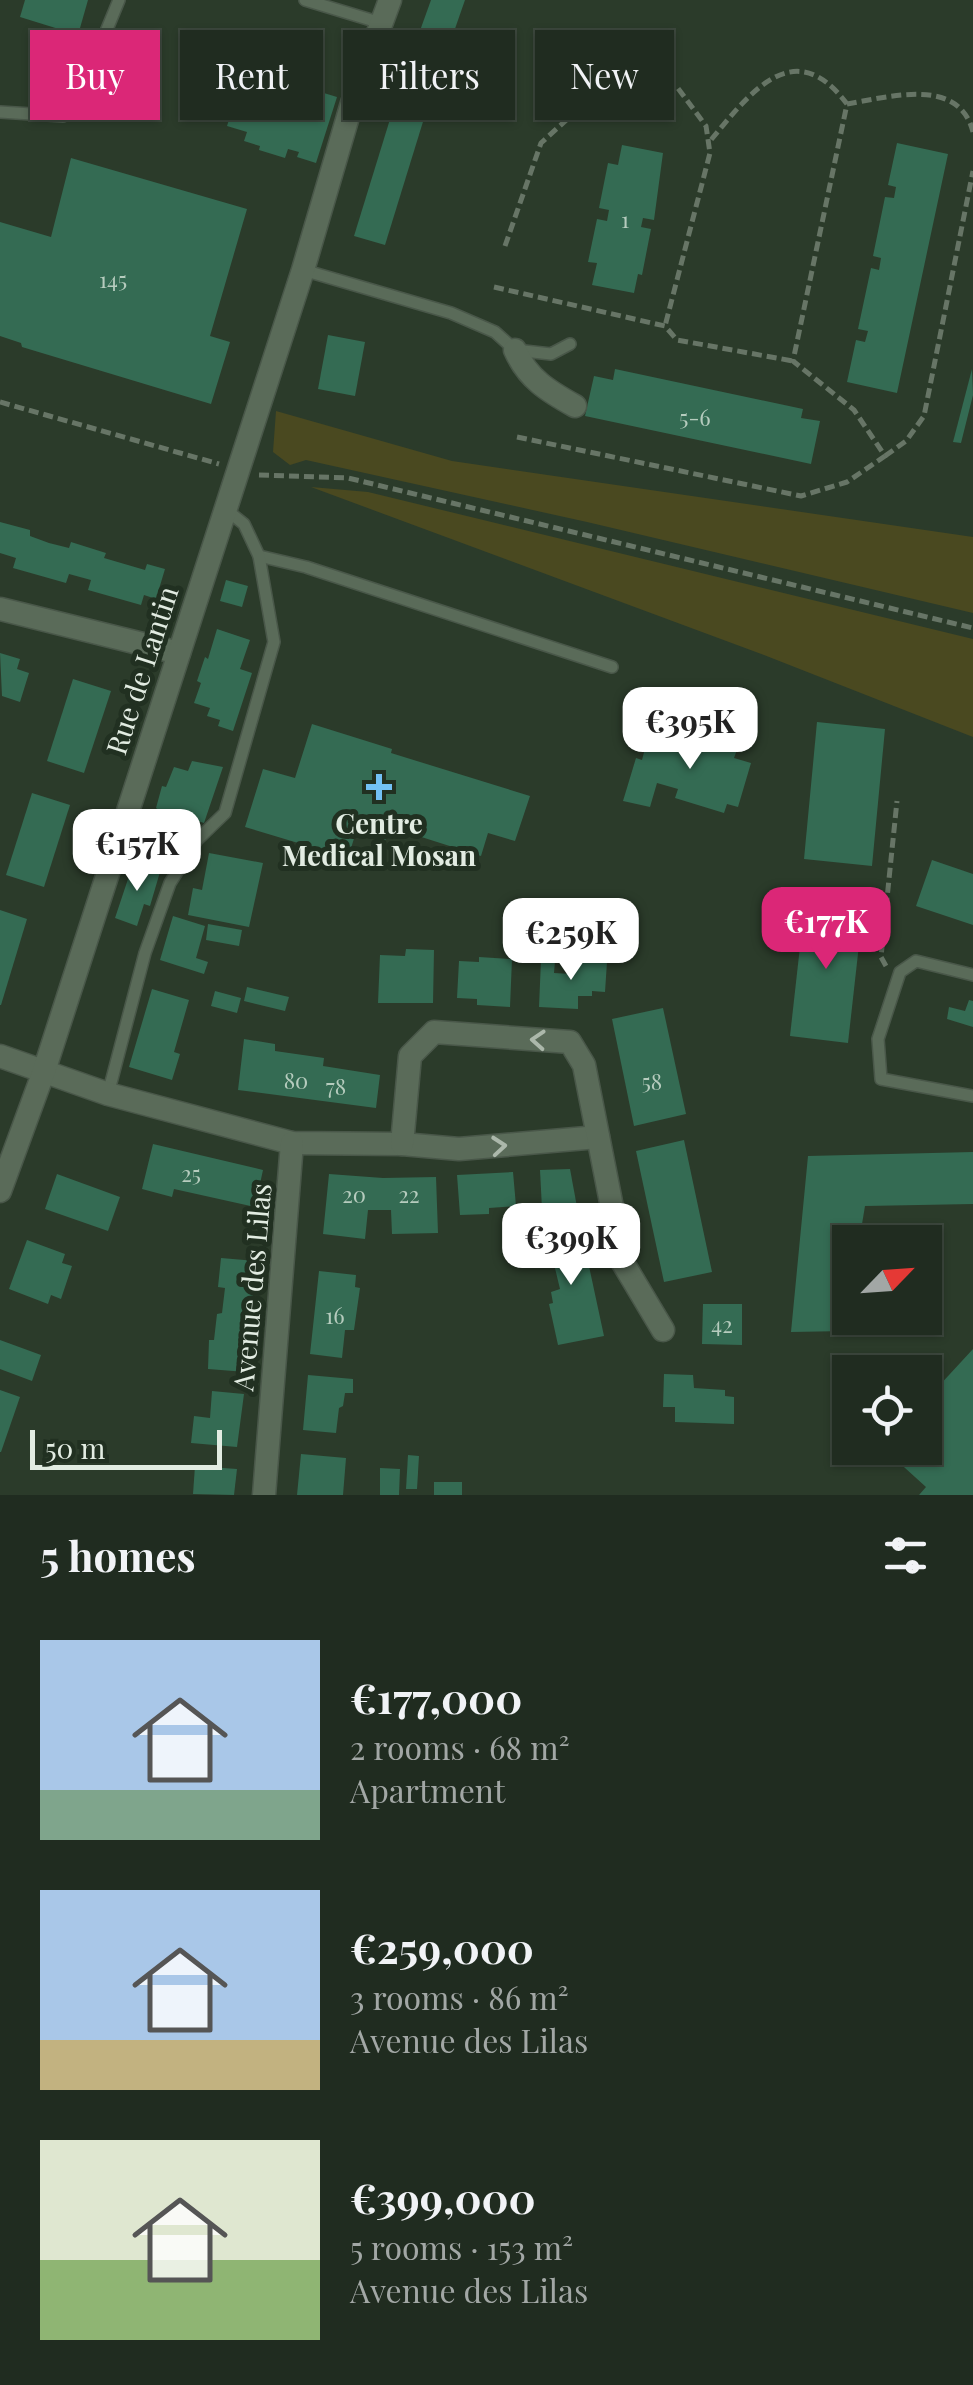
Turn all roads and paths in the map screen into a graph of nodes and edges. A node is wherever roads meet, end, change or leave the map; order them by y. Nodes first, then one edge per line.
1 (120, 0) edge
2 (305, 0) edge
3 (390, 0) edge
4 (381, 24) junction
5 (847, 104) junction
6 (0, 112) edge
7 (973, 132) edge
8 (710, 141) junction
9 (973, 171) edge
10 (504, 246) dead end
11 (303, 270) junction
12 (494, 286) dead end
13 (664, 326) junction
14 (570, 344) dead end
15 (515, 350) junction
16 (793, 360) junction
17 (0, 402) edge
18 (576, 406) dead end
19 (517, 437) dead end
20 (885, 456) junction
21 (237, 469) junction
22 (224, 508) junction
23 (259, 556) junction
24 (0, 608) edge
25 (973, 628) edge
26 (179, 654) junction
27 (612, 668) dead end
28 (896, 801) dead end
29 (973, 975) edge
30 (896, 982) junction
31 (0, 1056) edge
32 (44, 1071) junction
33 (108, 1094) junction
34 (973, 1096) edge
35 (598, 1137) junction
36 (292, 1143) junction
37 (402, 1144) junction
38 (0, 1191) edge
39 (663, 1330) dead end
40 (264, 1495) edge

1 - 6 lane
2 - 4 lane
3 - 4 street, Rue de Lantin
4 - 11 street, Rue de Lantin
5 - 7 path
5 - 8 path
5 - 16 path
8 - 10 path
8 - 13 path
9 - 20 path
11 - 15 lane
11 - 21 street, Rue de Lantin
12 - 13 path
13 - 16 path
14 - 15 lane
15 - 18 street
16 - 20 path
17 - 21 path
19 - 20 path
21 - 22 street, Rue de Lantin
21 - 25 path
22 - 23 lane
22 - 26 street, Rue de Lantin
23 - 27 lane
23 - 33 lane
24 - 26 street
26 - 32 street, Rue de Lantin
28 - 30 path
29 - 30 lane
30 - 34 lane
31 - 32 street
32 - 33 street
32 - 38 street, Rue de Lantin
33 - 36 street
37 -> 35 street
35 -> 37 street
35 - 39 street
36 - 37 street
36 - 40 street, Avenue des Lilas

